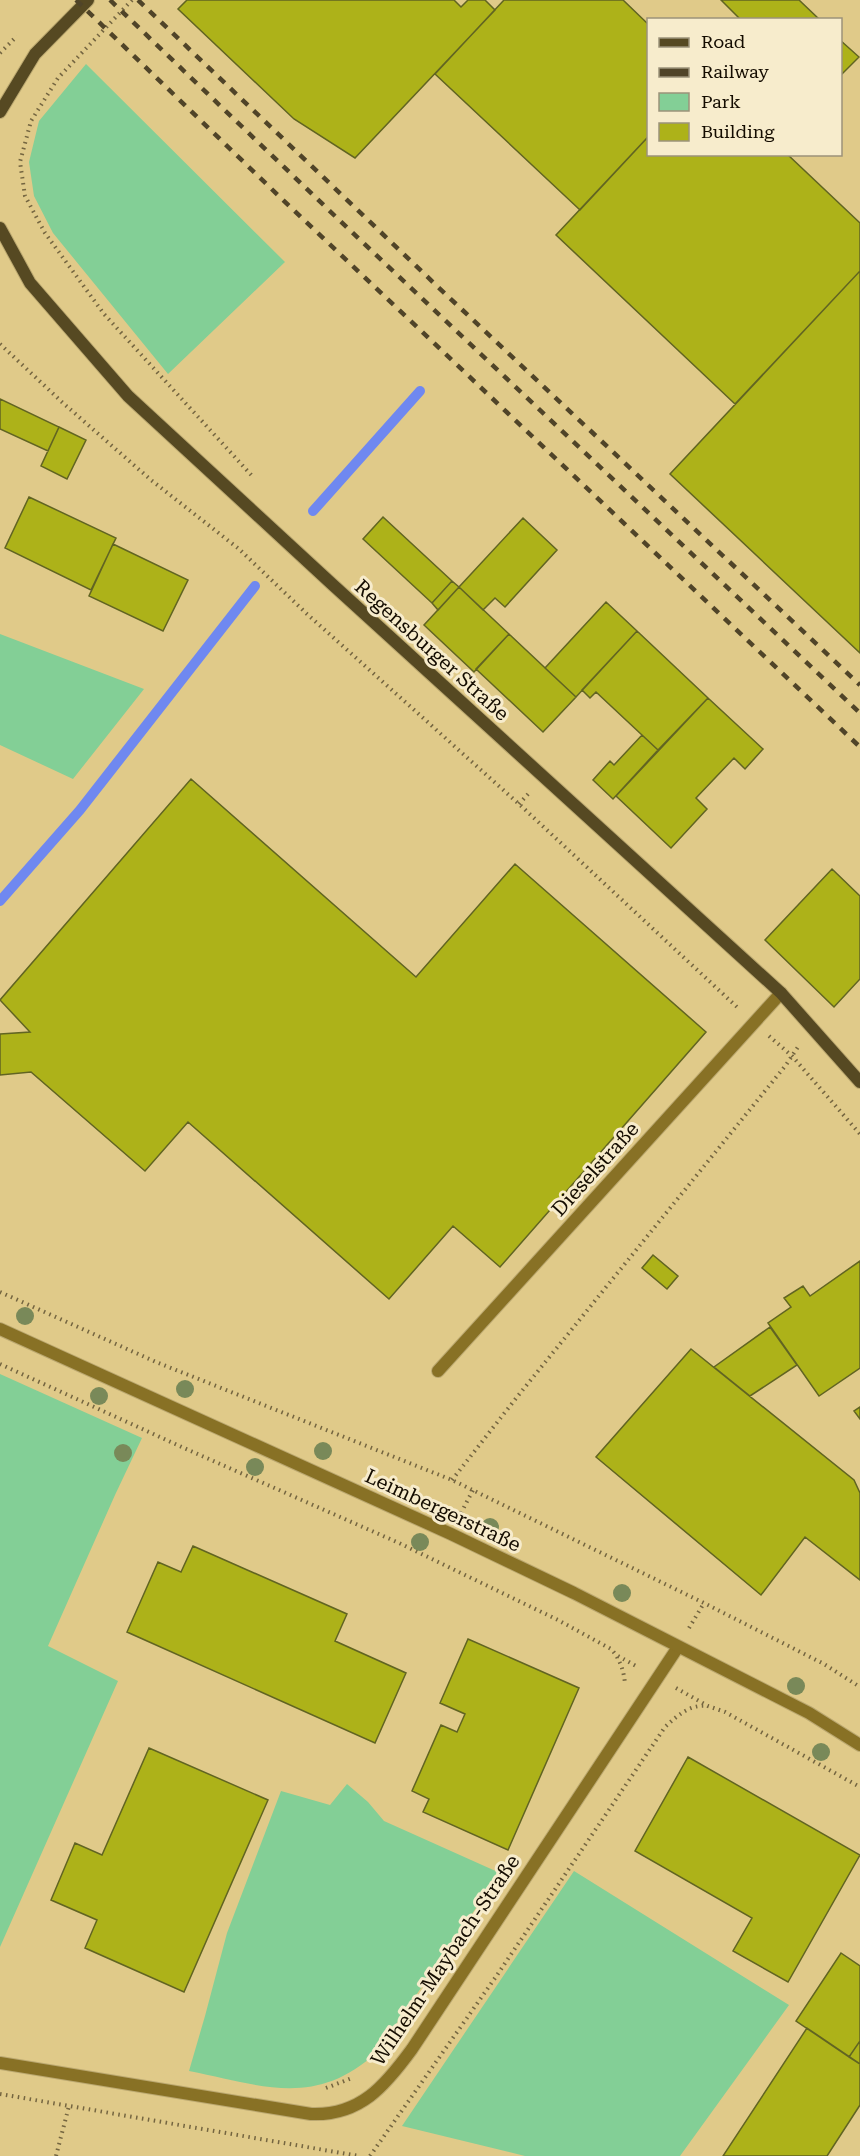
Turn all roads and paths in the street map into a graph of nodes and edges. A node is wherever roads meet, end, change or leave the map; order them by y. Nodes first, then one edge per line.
1 (88, 0) edge
2 (132, 0) edge
3 (0, 112) edge
4 (0, 228) edge
5 (0, 344) edge
6 (255, 479) dead end
7 (781, 993) junction
8 (754, 1023) junction
9 (811, 1026) junction
10 (792, 1056) junction
11 (860, 1082) edge
12 (860, 1134) edge
13 (0, 1292) edge
14 (0, 1329) edge
15 (0, 1365) edge
16 (438, 1371) dead end
17 (452, 1480) junction
18 (678, 1647) junction
19 (860, 1687) edge
20 (623, 1692) dead end
21 (860, 1745) edge
22 (860, 1787) edge
23 (0, 2063) edge
24 (358, 2073) dead end
25 (323, 2089) dead end
26 (0, 2094) edge
27 (69, 2106) junction
28 (56, 2156) edge
29 (359, 2156) edge
30 (370, 2156) edge

1 - 3 main road
2 - 6 path
4 - 7 main road, Regensburger Straße
5 - 8 path
7 - 8 street, Dieselstraße
7 - 9 main road, Regensburger Straße
8 - 10 path
8 - 16 street, Dieselstraße
9 - 10 path
9 - 11 main road, Regensburger Straße
10 - 12 path
10 - 17 path
13 - 17 path
14 - 18 street, Leimbergerstraße
15 - 20 path
17 - 19 path
18 - 21 street, Leimbergerstraße
18 - 23 street, Wilhelm-Maybach-Straße
22 - 30 path
24 - 25 path
26 - 27 path
27 - 28 path
27 - 29 path

